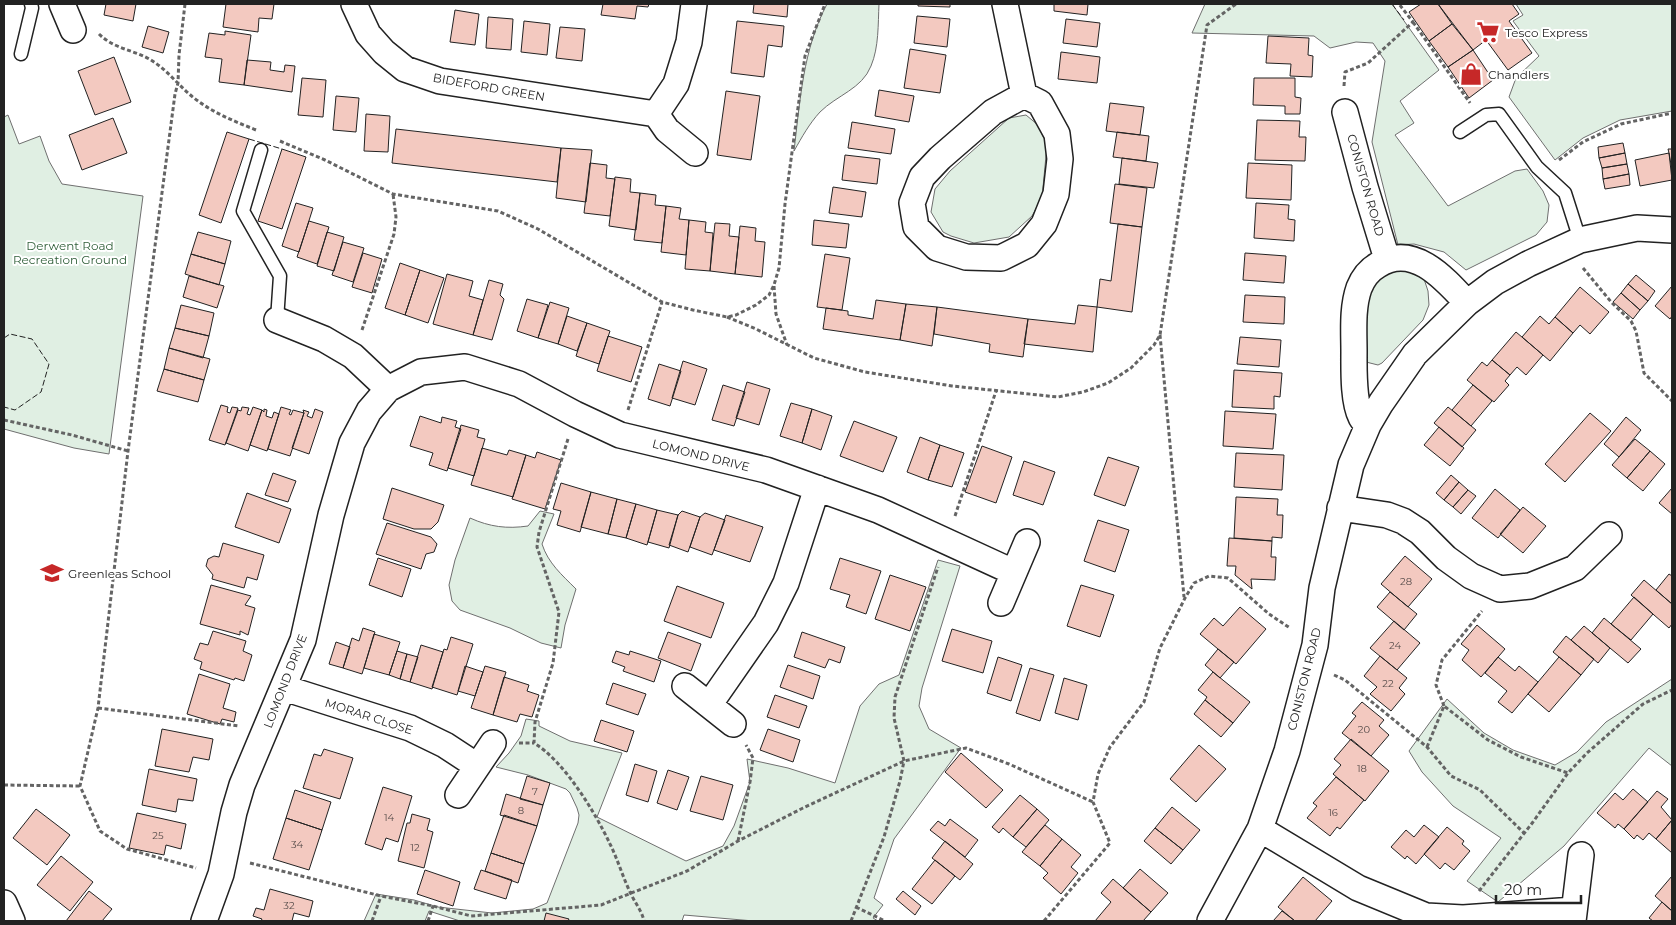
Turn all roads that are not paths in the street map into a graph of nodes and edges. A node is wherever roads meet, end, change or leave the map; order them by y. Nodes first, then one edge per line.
1 (31, 4) edge
2 (62, 4) edge
3 (354, 4) edge
4 (694, 4) edge
5 (1005, 4) edge
6 (73, 30) road end
7 (21, 54) dead end
8 (1024, 95) junction
9 (1345, 112) road end
10 (656, 114) junction
11 (1460, 132) dead end
12 (261, 150) dead end
13 (695, 153) dead end
14 (1672, 230) edge
15 (1573, 243) junction
16 (1387, 259) junction
17 (1466, 303) junction
18 (277, 320) joint
19 (388, 389) junction
20 (1368, 425) junction
21 (817, 488) junction
22 (1340, 508) junction
23 (1609, 536) dead end
24 (1027, 542) dead end
25 (1013, 572) junction
26 (1000, 603) dead end
27 (685, 686) dead end
28 (284, 688) junction
29 (709, 705) junction
30 (733, 724) road end
31 (493, 743) dead end
32 (476, 766) junction
33 (458, 795) dead end
34 (1260, 829) junction
35 (1581, 855) dead end
36 (4, 903) edge
37 (1574, 915) edge
38 (12, 921) edge
39 (204, 921) edge
40 (1210, 921) edge

1 - 7 lane
2 - 6 street
3 - 10 street, BIDEFORD GREEN
4 - 10 street
5 - 8 street
8 - 8 street
9 - 16 street, CONISTON ROAD
10 - 13 street
11 - 15 lane
12 - 18 lane
14 - 15 street, CONISTON ROAD
15 - 17 street, CONISTON ROAD
16 - 17 street
16 - 20 street
17 - 20 street, CONISTON ROAD
18 - 19 street
19 - 21 street, LOMOND DRIVE
19 - 28 street, LOMOND DRIVE
20 - 22 street, CONISTON ROAD
21 - 25 street, LOMOND DRIVE
21 - 29 street
22 - 23 street
22 - 34 street, CONISTON ROAD
24 - 25 street
25 - 26 street
27 - 29 street
28 - 32 street, MORAR CLOSE
28 - 39 street, LOMOND DRIVE
29 - 30 street
31 - 32 street
32 - 33 street
34 - 37 street
34 - 40 street, CONISTON ROAD
35 - 37 street
36 - 38 street

